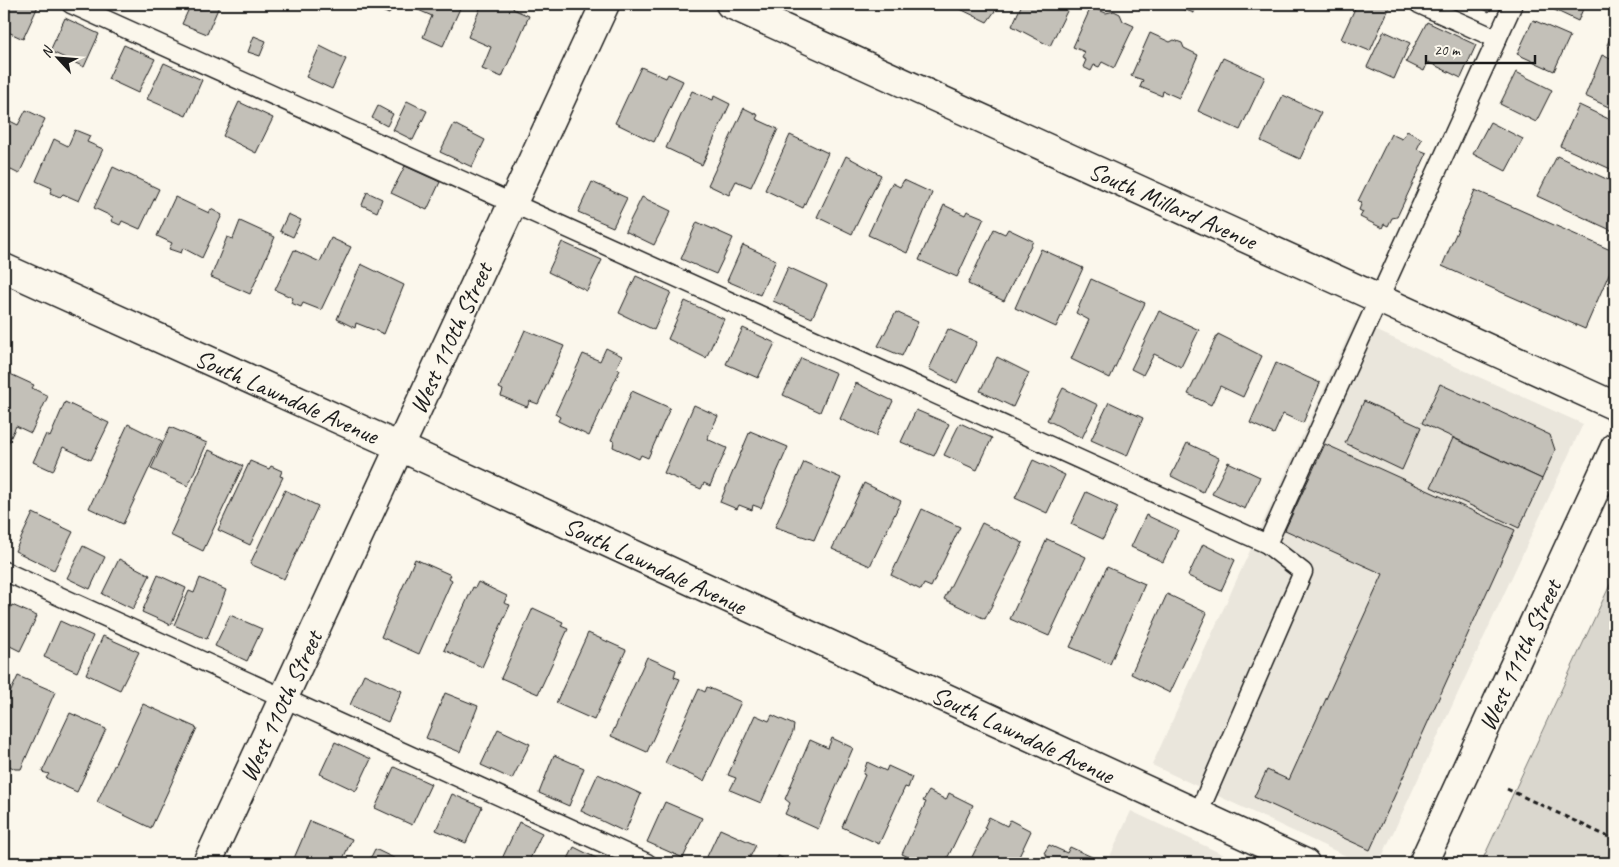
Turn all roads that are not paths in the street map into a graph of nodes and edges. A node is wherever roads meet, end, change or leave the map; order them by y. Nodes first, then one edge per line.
1 (71, 4) edge
2 (605, 4) edge
3 (730, 4) edge
4 (1419, 4) edge
5 (1513, 4) edge
6 (1497, 39) junction
7 (512, 204) junction
8 (4, 268) edge
9 (1379, 298) junction
10 (1615, 406) edge
11 (400, 447) junction
12 (1615, 447) edge
13 (1267, 544) junction
14 (4, 571) edge
15 (283, 698) junction
16 (1198, 814) junction
17 (1298, 862) edge
18 (207, 863) edge
19 (647, 863) edge
20 (1423, 863) edge

1 - 7 lane
2 - 7 street, West 110th Street
3 - 9 street, South Millard Avenue
4 - 6 lane
5 - 6 lane
6 - 9 lane
7 - 11 street, West 110th Street
7 - 13 lane
8 - 11 street, South Lawndale Avenue
9 - 10 street, South Millard Avenue
9 - 13 lane
11 - 15 street, West 110th Street
11 - 16 street, South Lawndale Avenue
12 - 20 street, West 111th Street
13 - 16 lane
14 - 15 lane
15 - 18 street, West 110th Street
15 - 19 lane
16 - 17 street, South Lawndale Avenue

